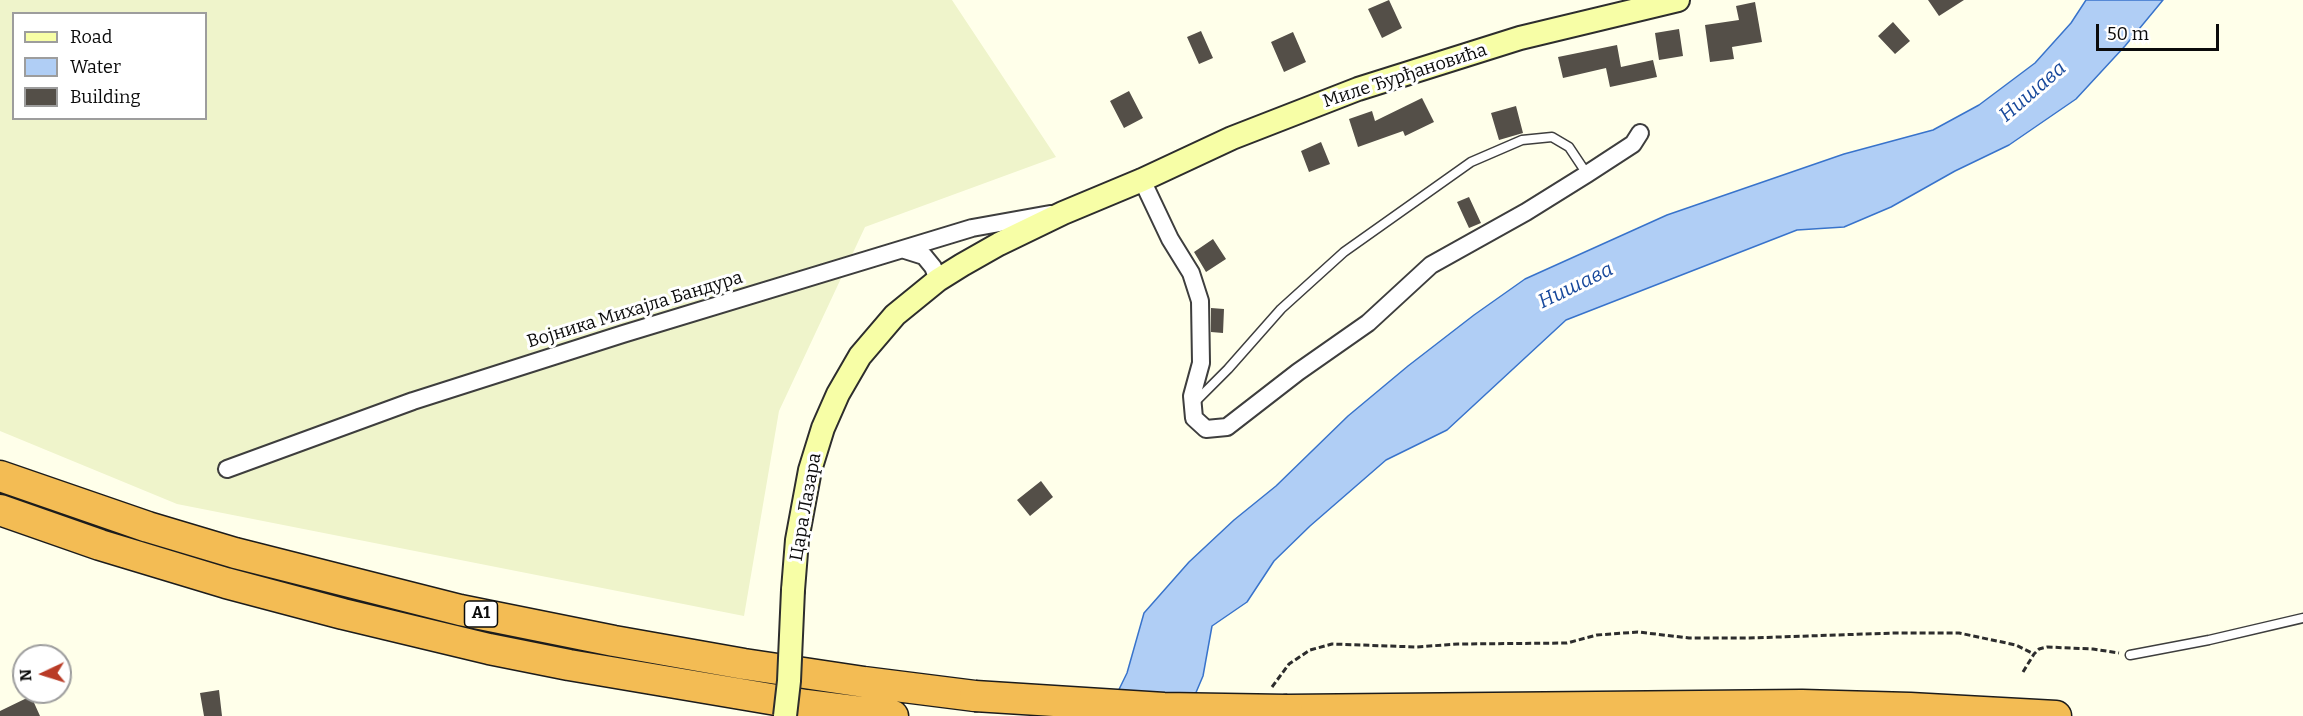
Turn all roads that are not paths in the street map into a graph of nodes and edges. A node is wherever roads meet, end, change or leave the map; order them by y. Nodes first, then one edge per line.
1 (1678, 0) edge
2 (1640, 134) dead end
3 (1587, 174) junction
4 (1142, 180) junction
5 (1063, 213) junction
6 (905, 250) junction
7 (938, 280) junction
8 (1192, 405) junction
9 (226, 469) dead end
10 (0, 476) edge
11 (0, 510) edge
12 (2303, 618) edge
13 (2130, 655) road end
14 (785, 716) edge
15 (893, 716) edge
16 (2056, 716) edge

1 - 4 street, Миле Ђурђановића
2 - 3 street
3 - 8 street
3 - 8 lane
4 - 5 street, Цара Лазара
4 - 8 street
5 - 6 street, Војника Михајла Бандура
5 - 7 street, Цара Лазара
6 - 7 street
6 - 9 street, Војника Михајла Бандура
7 - 14 street, Цара Лазара, bridge
10 - 16 highway, A1, bridge
11 - 15 highway, A1
12 - 13 lane

